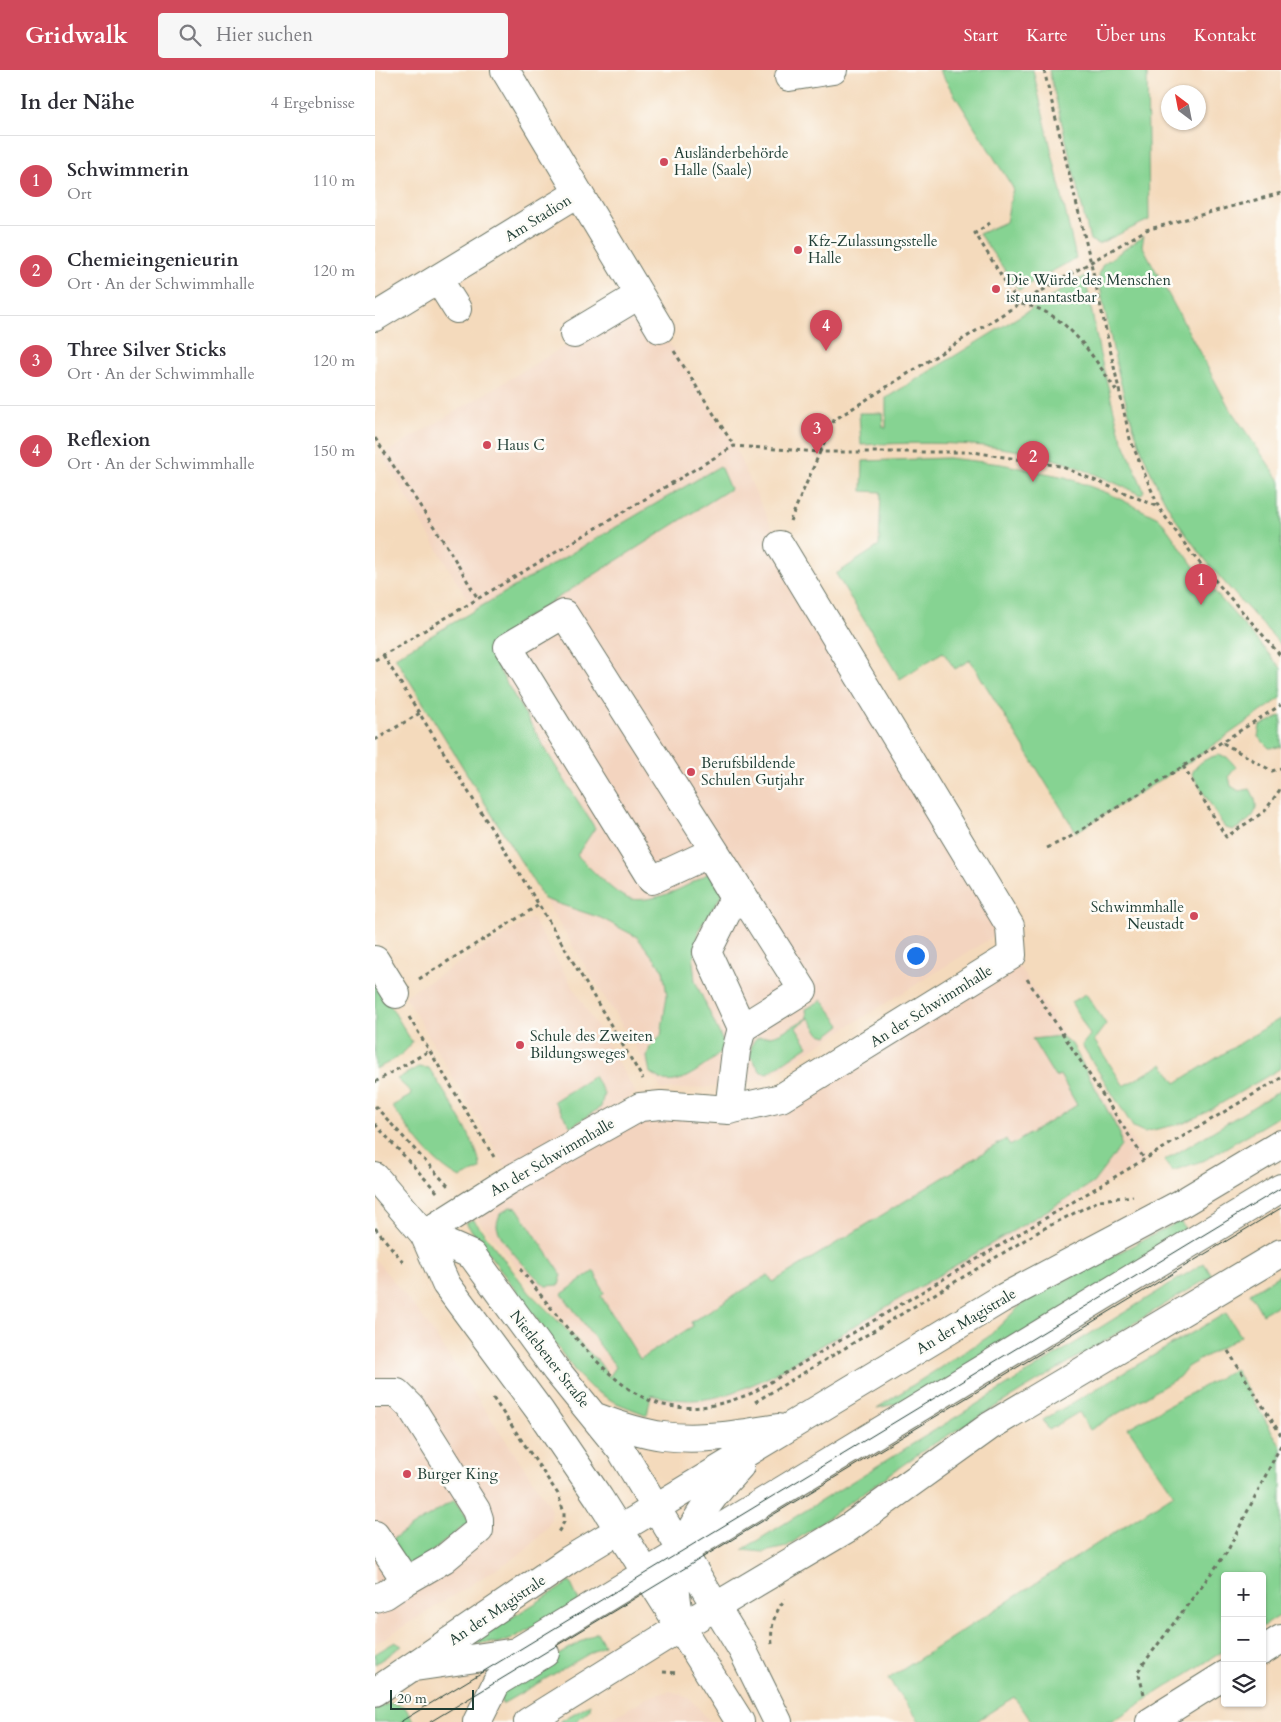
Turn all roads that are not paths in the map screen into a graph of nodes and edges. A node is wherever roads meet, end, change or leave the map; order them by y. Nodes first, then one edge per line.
1 (505, 70) edge
2 (833, 70) edge
3 (789, 77) dead end
4 (578, 193) junction
5 (438, 279) junction
6 (639, 295) junction
7 (457, 309) dead end
8 (375, 317) edge
9 (660, 329) road end
10 (574, 334) dead end
11 (781, 545) road end
12 (375, 960) edge
13 (396, 994) road end
14 (742, 1028) junction
15 (729, 1110) junction
16 (1281, 1144) edge
17 (375, 1177) edge
18 (1281, 1188) edge
19 (1281, 1208) edge
20 (424, 1234) junction
21 (1281, 1253) edge
22 (375, 1393) edge
23 (908, 1414) junction
24 (596, 1418) junction
25 (789, 1427) junction
26 (762, 1444) junction
27 (656, 1508) junction
28 (698, 1520) junction
29 (619, 1531) junction
30 (375, 1535) edge
31 (669, 1570) junction
32 (406, 1581) junction
33 (375, 1598) edge
34 (716, 1607) junction
35 (681, 1628) junction
36 (1281, 1639) edge
37 (1266, 1648) edge
38 (415, 1666) junction
39 (1221, 1678) edge
40 (375, 1692) edge
41 (477, 1722) edge
42 (529, 1722) edge
43 (740, 1722) edge
44 (778, 1722) edge
45 (1151, 1722) edge

1 - 4 main road, Am Stadion
2 - 3 main road
4 - 5 main road, Am Stadion
4 - 6 main road
5 - 7 main road
5 - 8 main road, Am Stadion
6 - 9 main road
6 - 10 main road
11 - 15 main road, An der Schwimmhalle
12 - 13 main road
14 - 14 main road
14 - 15 main road
15 - 20 main road, An der Schwimmhalle
16 - 25 main road, An der Magistrale
17 - 20 main road, Nietlebener Straße
18 - 23 main road
19 - 31 main road
20 - 24 main road, Nietlebener Straße
20 - 29 main road, Nietlebener Straße
21 - 34 main road
22 - 32 main road
23 - 28 main road
23 - 31 main road
24 - 25 main road
24 - 27 main road, Nietlebener Straße
25 - 26 main road, An der Magistrale
26 - 27 main road, An der Magistrale
26 - 28 main road
27 - 28 main road
27 - 29 main road, An der Magistrale
27 - 31 main road
28 - 31 main road
29 - 31 main road
29 - 38 main road, An der Magistrale
30 - 32 main road
31 - 34 main road
31 - 35 main road
31 - 38 main road
31 - 41 main road
32 - 33 main road
34 - 35 main road
34 - 44 main road
35 - 42 main road
35 - 43 main road
36 - 37 main road
38 - 40 main road, An der Magistrale
39 - 45 main road

